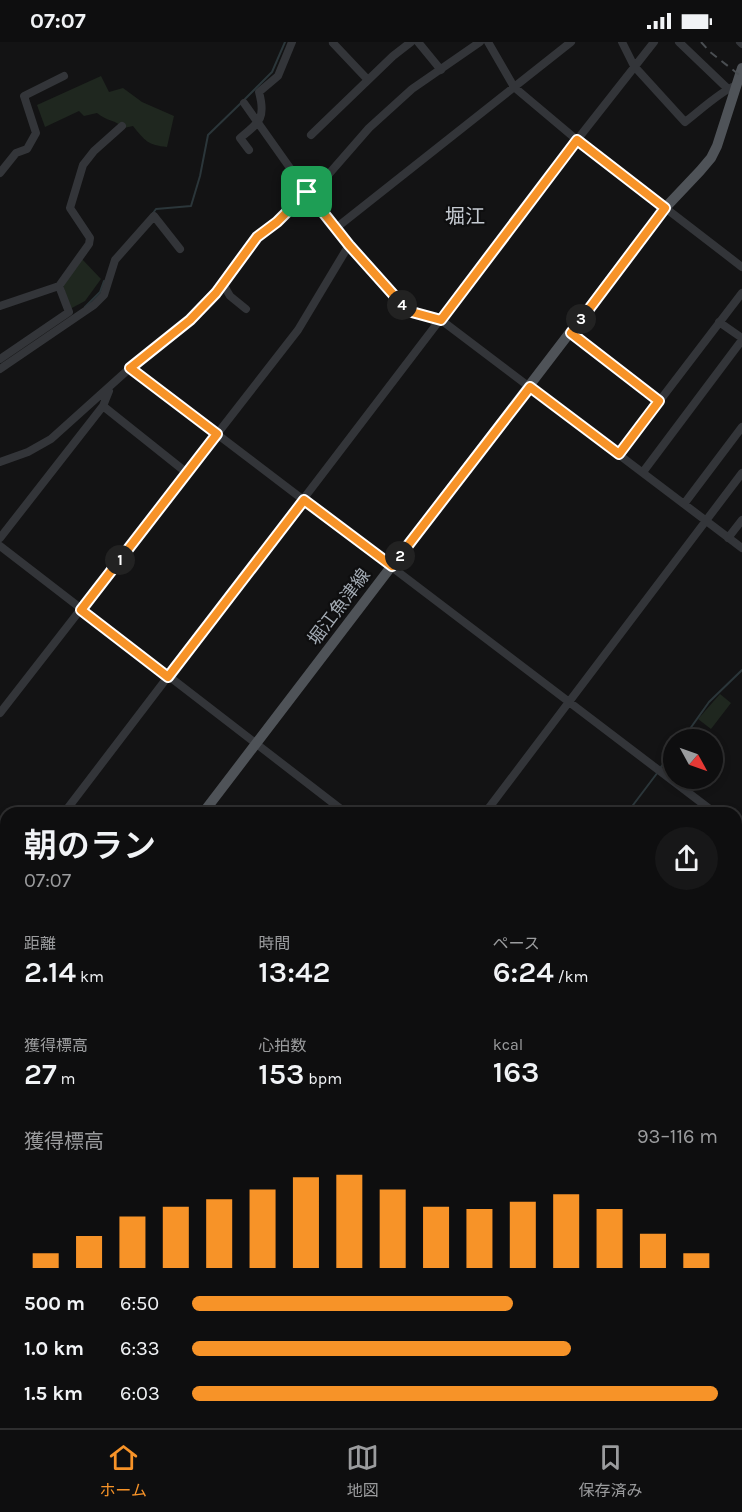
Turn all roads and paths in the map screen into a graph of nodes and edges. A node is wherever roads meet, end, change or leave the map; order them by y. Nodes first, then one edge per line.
1 (292, 42) edge
2 (411, 42) edge
3 (418, 42) edge
4 (480, 42) edge
5 (488, 42) edge
6 (571, 42) edge
7 (622, 42) edge
8 (654, 42) edge
9 (679, 42) edge
10 (333, 43) edge
11 (634, 66) junction
12 (742, 68) edge
13 (441, 70) junction
14 (64, 76) dead end
15 (368, 80) junction
16 (514, 87) junction
17 (731, 87) junction
18 (244, 103) dead end
19 (258, 123) junction
20 (122, 126) dead end
21 (311, 135) dead end
22 (577, 140) junction
23 (249, 150) dead end
24 (0, 173) edge
25 (307, 192) junction
26 (665, 208) junction
27 (336, 228) junction
28 (349, 245) junction
29 (180, 249) dead end
30 (742, 267) edge
31 (223, 284) junction
32 (59, 286) junction
33 (742, 292) edge
34 (0, 306) edge
35 (246, 309) dead end
36 (441, 320) junction
37 (719, 322) junction
38 (571, 333) junction
39 (742, 339) edge
40 (0, 359) edge
41 (130, 368) junction
42 (0, 369) edge
43 (530, 387) junction
44 (111, 388) junction
45 (659, 401) junction
46 (103, 406) junction
47 (742, 427) edge
48 (217, 434) junction
49 (619, 454) junction
50 (0, 462) edge
51 (182, 469) dead end
52 (643, 472) junction
53 (742, 473) edge
54 (304, 500) junction
55 (684, 504) junction
56 (742, 520) edge
57 (706, 521) junction
58 (0, 538) edge
59 (728, 538) junction
60 (0, 546) edge
61 (742, 548) edge
62 (392, 566) junction
63 (81, 610) junction
64 (168, 677) junction
65 (570, 701) junction
66 (0, 713) edge
67 (255, 744) junction
68 (69, 807) edge
69 (208, 807) edge
70 (338, 807) edge
71 (490, 807) edge
72 (707, 807) edge

1 - 19 street
2 - 15 street
3 - 13 street
4 - 13 street
5 - 16 street
6 - 16 street
7 - 11 street
8 - 11 street
9 - 17 street
10 - 15 street
11 - 17 street
11 - 22 street
12 - 17 main road, 堀江魚津線
13 - 25 street
14 - 24 street
15 - 21 street
16 - 22 street
16 - 27 street
17 - 26 main road, 堀江魚津線
18 - 19 street
19 - 23 street
19 - 25 street
20 - 32 street
22 - 26 street
22 - 36 street
25 - 27 street
25 - 31 street
26 - 30 street
26 - 38 main road, 堀江魚津線
27 - 28 street
28 - 36 street
28 - 48 street
29 - 42 street
31 - 35 street
31 - 41 street
32 - 34 street
32 - 40 street
33 - 37 street
36 - 43 street
36 - 54 street
37 - 39 street
37 - 45 street
38 - 43 main road, 堀江魚津線
38 - 45 street
39 - 52 street
41 - 44 street
41 - 48 street
43 - 49 street
43 - 62 main road, 堀江魚津線
44 - 46 street
44 - 50 street
45 - 49 street
46 - 51 street
46 - 58 street
47 - 55 street
48 - 54 street
48 - 63 street
49 - 52 street
52 - 55 street
53 - 57 street
54 - 62 street
54 - 64 street
55 - 57 street
56 - 59 street
57 - 59 street
57 - 65 street
59 - 61 street
60 - 63 street
62 - 65 street
62 - 67 main road, 堀江魚津線
63 - 64 street
63 - 66 street
64 - 67 street
64 - 68 street
65 - 71 street
65 - 72 street
67 - 69 main road, 堀江魚津線
67 - 70 street

